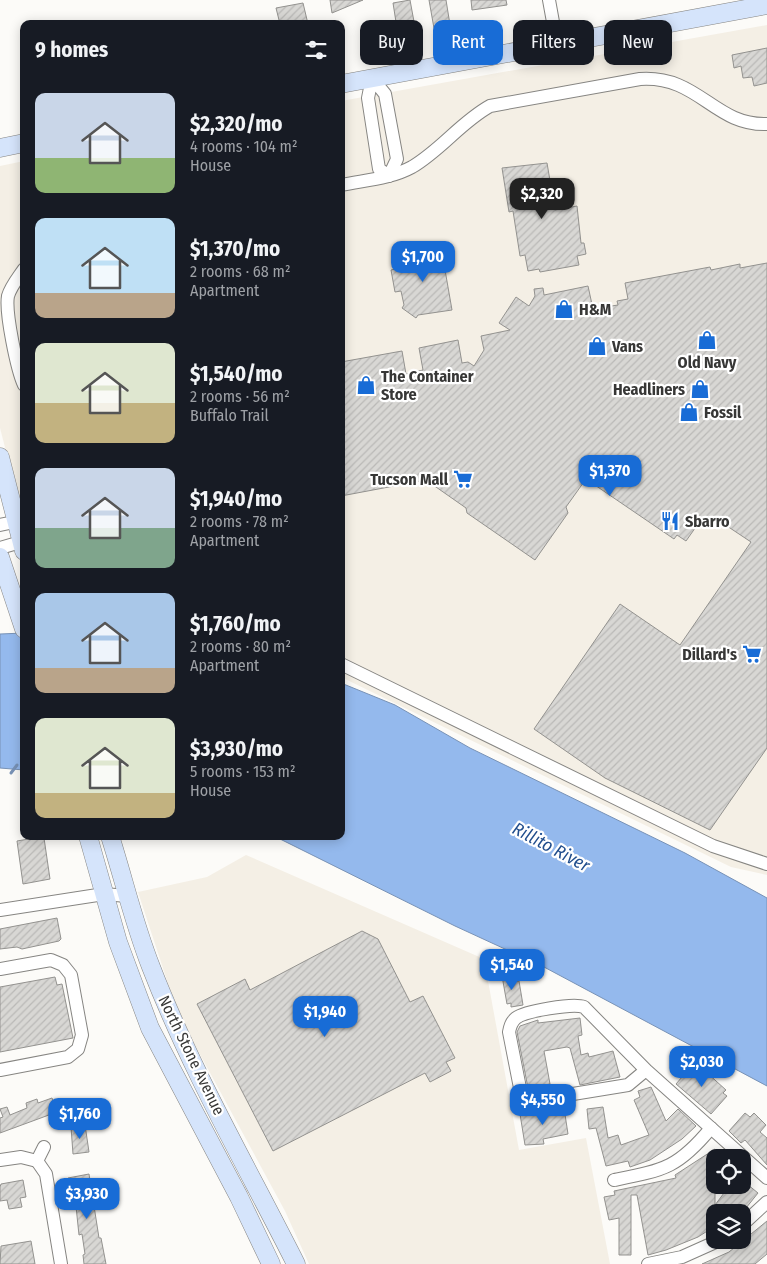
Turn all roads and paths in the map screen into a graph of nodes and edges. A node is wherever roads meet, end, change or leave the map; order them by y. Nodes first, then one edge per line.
1 (549, 0) edge
2 (767, 5) edge
3 (553, 20) edge
4 (594, 37) edge
5 (513, 52) edge
6 (372, 78) junction
7 (345, 83) edge
8 (767, 124) edge
9 (20, 144) edge
10 (0, 148) edge
11 (389, 176) junction
12 (345, 184) edge
13 (20, 275) edge
14 (20, 373) edge
15 (0, 457) edge
16 (13, 522) edge
17 (20, 538) edge
18 (20, 545) edge
19 (0, 548) edge
20 (0, 557) edge
21 (20, 618) edge
22 (345, 666) edge
23 (89, 840) edge
24 (111, 840) edge
25 (767, 864) edge
26 (104, 894) junction
27 (128, 896) junction
28 (1, 909) edge
29 (0, 969) edge
30 (0, 1070) edge
31 (646, 1070) junction
32 (711, 1128) junction
33 (44, 1148) dead end
34 (0, 1160) edge
35 (37, 1161) junction
36 (767, 1178) edge
37 (614, 1180) dead end
38 (767, 1202) edge
39 (751, 1217) edge
40 (706, 1246) edge
41 (61, 1264) edge
42 (271, 1264) edge
43 (296, 1264) edge
44 (648, 1264) edge

1 - 3 street
2 - 4 main road
5 - 6 main road
6 - 7 main road
6 - 11 street
6 - 11 street
8 - 11 street
9 - 10 main road
11 - 12 street
13 - 14 street
15 - 16 main road
16 - 17 main road
18 - 19 street
20 - 21 main road
22 - 25 street
23 - 26 main road, North Stone Avenue
24 - 27 main road, North Stone Avenue
26 - 27 street
26 - 28 street
26 - 42 main road, North Stone Avenue
27 - 43 main road, North Stone Avenue
29 - 30 street
31 - 31 street
31 - 32 street
32 - 36 street
32 - 37 street
33 - 35 street
34 - 35 street
35 - 41 street
38 - 39 street
40 - 44 street

